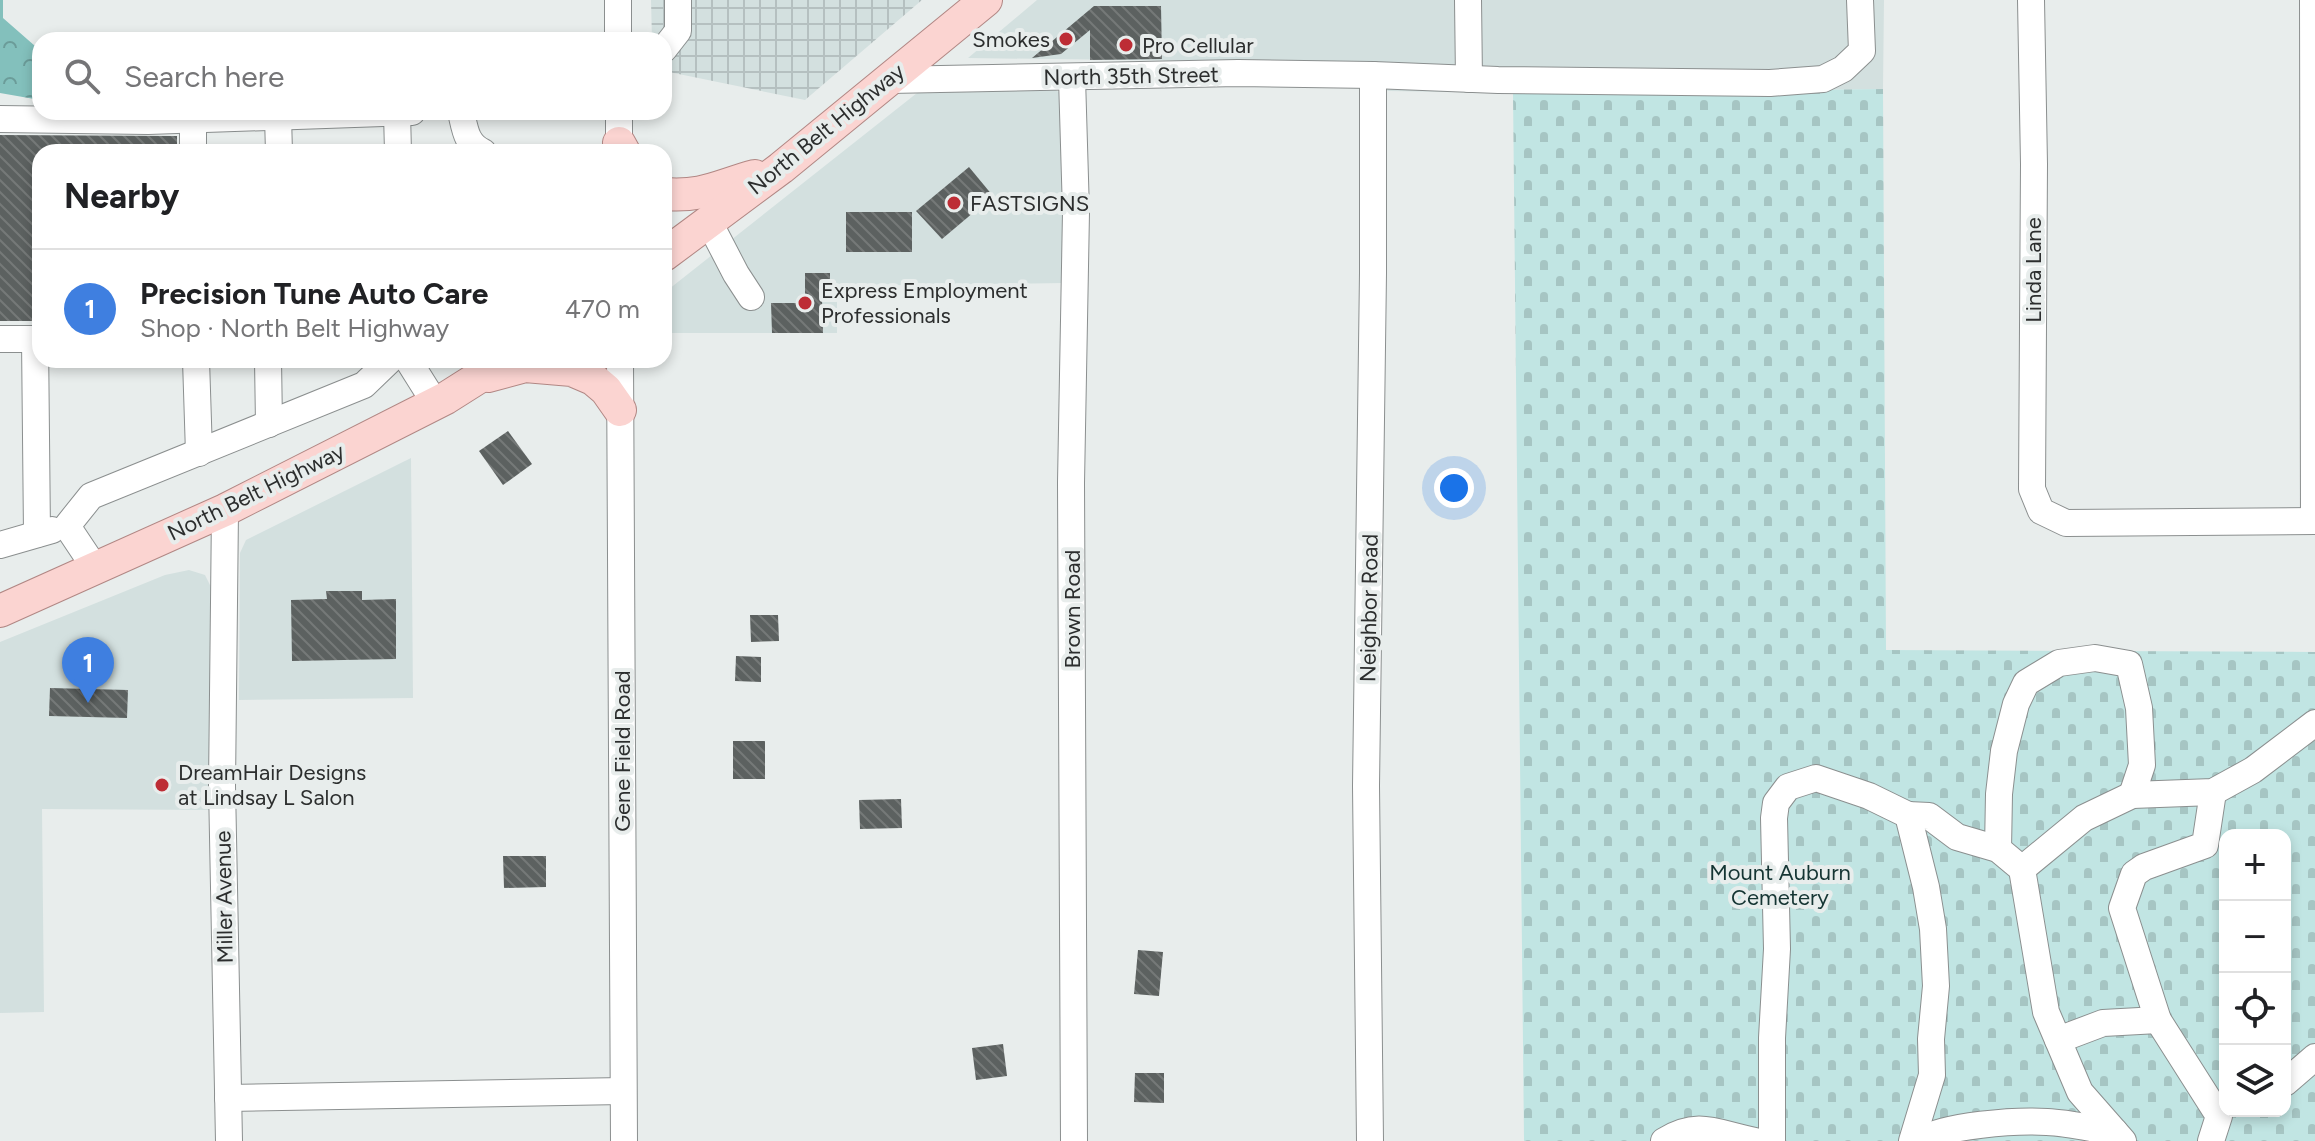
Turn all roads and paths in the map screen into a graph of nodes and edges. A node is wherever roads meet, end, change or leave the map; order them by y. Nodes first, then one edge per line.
1 (618, 0) edge
2 (678, 0) edge
3 (986, 0) edge
4 (1468, 0) edge
5 (1860, 0) edge
6 (2031, 0) edge
7 (2313, 0) edge
8 (618, 32) edge
9 (672, 39) edge
10 (1373, 75) junction
11 (1072, 78) junction
12 (1469, 79) junction
13 (889, 80) junction
14 (2314, 112) edge
15 (0, 119) edge
16 (32, 119) edge
17 (193, 120) edge
18 (278, 120) edge
19 (397, 120) edge
20 (463, 120) edge
21 (193, 144) edge
22 (279, 144) edge
23 (398, 144) edge
24 (471, 144) edge
25 (781, 168) junction
26 (672, 195) edge
27 (709, 222) junction
28 (672, 249) edge
29 (751, 297) dead end
30 (0, 339) edge
31 (32, 339) edge
32 (38, 368) edge
33 (196, 368) edge
34 (268, 368) edge
35 (382, 368) edge
36 (413, 368) edge
37 (493, 368) edge
38 (518, 368) edge
39 (548, 368) edge
40 (620, 368) edge
41 (473, 381) junction
42 (435, 403) junction
43 (620, 410) junction
44 (269, 424) junction
45 (199, 453) junction
46 (225, 510) junction
47 (2315, 521) edge
48 (67, 526) junction
49 (37, 534) junction
50 (0, 545) edge
51 (95, 568) junction
52 (0, 611) edge
53 (2315, 723) edge
54 (2213, 792) junction
55 (2132, 795) junction
56 (1908, 815) junction
57 (1998, 849) junction
58 (2022, 869) junction
59 (2158, 1020) junction
60 (2058, 1040) junction
61 (2315, 1057) edge
62 (2296, 1081) edge
63 (623, 1091) junction
64 (228, 1098) junction
65 (2219, 1123) edge
66 (2119, 1136) edge
67 (229, 1141) edge
68 (624, 1141) edge
69 (1074, 1141) edge
70 (1370, 1141) edge
71 (1664, 1141) edge
72 (1755, 1141) edge
73 (1772, 1141) edge
74 (1912, 1141) edge
75 (1919, 1141) edge

1 - 8 street
2 - 9 street
3 - 13 main road, North Belt Highway
4 - 12 street
5 - 12 street, North 35th Street
6 - 47 street, Linda Lane
7 - 14 street
10 - 11 street, North 35th Street
10 - 12 street, North 35th Street
10 - 70 street, Neighbor Road
11 - 13 street, North 35th Street
11 - 69 street, Brown Road
13 - 25 main road, North Belt Highway
14 - 47 street
15 - 16 street
17 - 21 street
18 - 22 street
19 - 23 street
20 - 24 street
25 - 26 main road
25 - 27 main road, North Belt Highway
27 - 28 main road, North Belt Highway
27 - 29 street
30 - 31 street
32 - 49 street
33 - 45 street
34 - 44 street
35 - 44 street
36 - 42 street
37 - 41 main road, North Belt Highway
38 - 41 main road
39 - 43 main road
40 - 43 street, Gene Field Road
41 - 42 main road, North Belt Highway
42 - 46 main road, North Belt Highway
43 - 63 street, Gene Field Road
44 - 45 street
45 - 48 street
46 - 51 main road, North Belt Highway
46 - 64 street, Miller Avenue
48 - 49 street
48 - 51 street
49 - 50 street
51 - 52 main road, North Belt Highway
53 - 54 street
54 - 55 street
54 - 59 street
55 - 57 street
55 - 58 street
56 - 57 street
56 - 73 street
56 - 74 street
57 - 58 street
58 - 60 street
59 - 60 street
59 - 65 street
60 - 66 street
61 - 62 street
63 - 64 street
63 - 68 street, Gene Field Road
64 - 67 street, Miller Avenue
66 - 75 street
71 - 72 street

